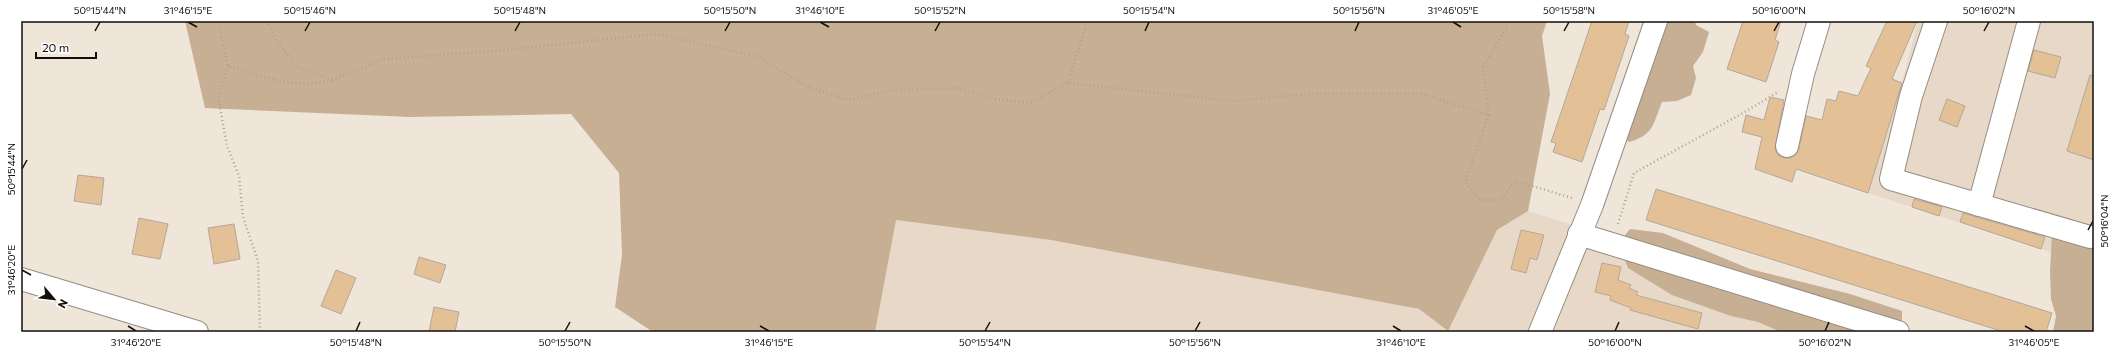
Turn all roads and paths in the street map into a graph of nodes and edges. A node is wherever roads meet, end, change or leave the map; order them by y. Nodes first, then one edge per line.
1 (218, 21) edge
2 (267, 21) edge
3 (1087, 21) edge
4 (1507, 21) edge
5 (1656, 21) edge
6 (1820, 21) edge
7 (1936, 21) edge
8 (2029, 21) edge
9 (228, 66) junction
10 (1803, 74) junction
11 (332, 80) junction
12 (1068, 83) junction
13 (1489, 115) junction
14 (1787, 146) dead end
15 (1592, 205) junction
16 (1979, 205) junction
17 (1579, 234) junction
18 (2090, 237) dead end
19 (1612, 243) junction
20 (21, 279) edge
21 (197, 332) edge
22 (260, 332) edge
23 (1540, 332) edge
24 (1898, 332) edge

1 - 9 path
2 - 11 path
3 - 12 path
4 - 13 path
5 - 15 street
6 - 10 street
7 - 16 street
8 - 16 street
9 - 11 path
9 - 22 path
10 - 14 street
10 - 19 path
11 - 12 path
12 - 13 path
13 - 15 path
15 - 17 street
16 - 18 street
17 - 19 street
17 - 23 street
19 - 24 street
20 - 21 street

